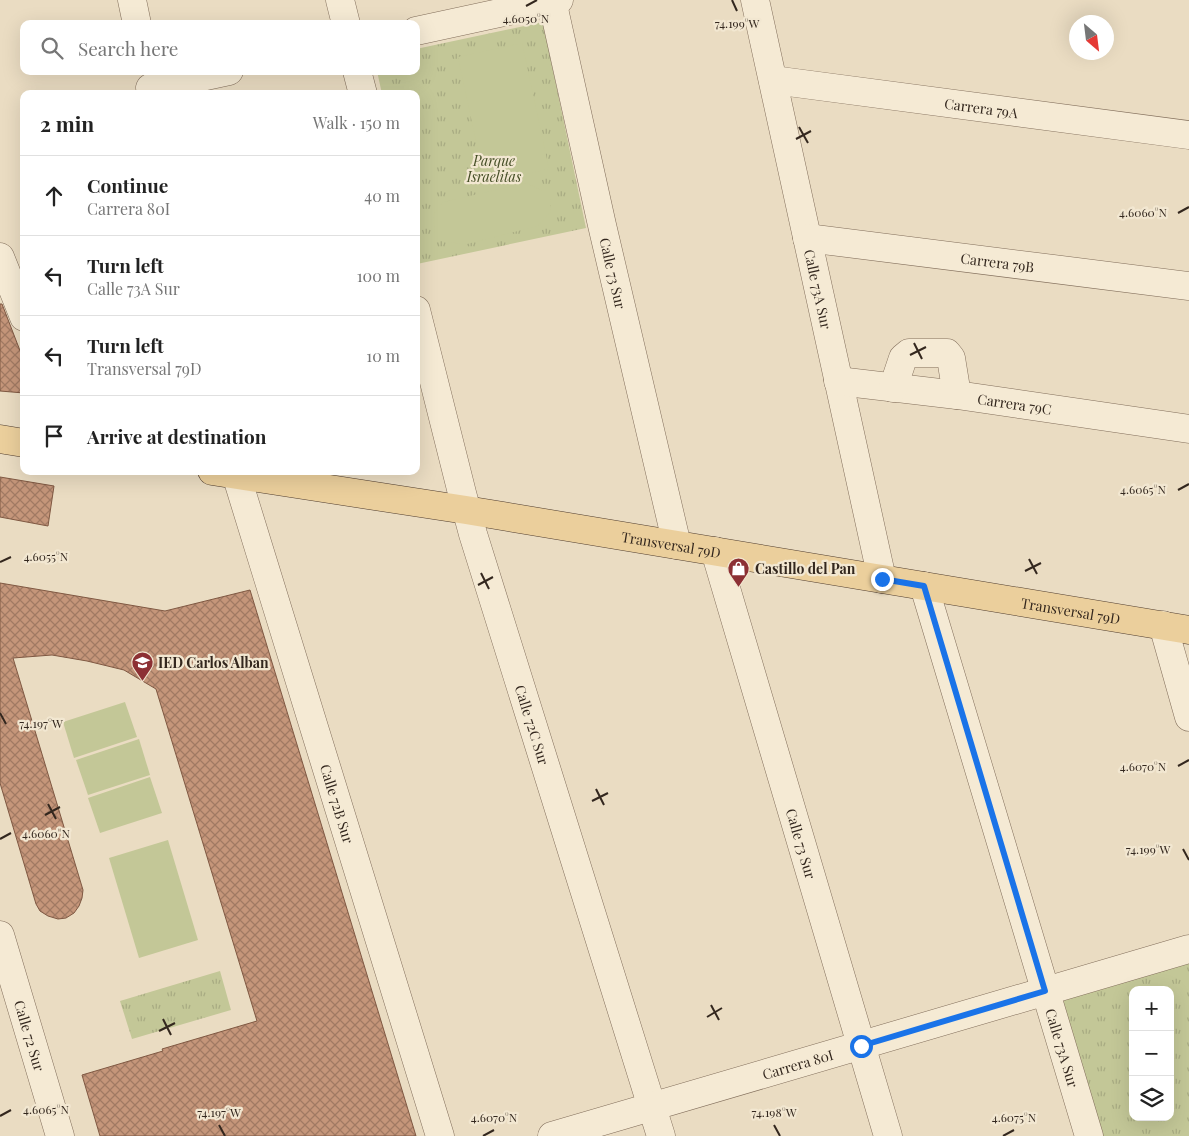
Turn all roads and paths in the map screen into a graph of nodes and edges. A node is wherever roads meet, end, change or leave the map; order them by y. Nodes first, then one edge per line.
1 (132, 0) edge
2 (340, 0) edge
3 (554, 0) edge
4 (755, 0) edge
5 (136, 20) edge
6 (345, 20) edge
7 (420, 30) edge
8 (204, 75) edge
9 (358, 75) edge
10 (773, 80) junction
11 (149, 84) edge
12 (362, 90) edge
13 (1189, 135) edge
14 (807, 238) junction
15 (0, 256) edge
16 (1189, 286) edge
17 (20, 307) edge
18 (420, 326) edge
19 (838, 381) junction
20 (893, 388) junction
21 (957, 395) junction
22 (1189, 429) edge
23 (0, 439) edge
24 (20, 442) edge
25 (228, 475) edge
26 (246, 475) edge
27 (466, 510) junction
28 (677, 545) junction
29 (715, 551) junction
30 (882, 579) junction
31 (924, 586) junction
32 (1176, 627) edge
33 (1189, 717) edge
34 (0, 935) edge
35 (1189, 949) edge
36 (1045, 991) junction
37 (861, 1046) junction
38 (652, 1106) junction
39 (60, 1136) edge
40 (440, 1136) edge
41 (552, 1136) edge
42 (661, 1136) edge
43 (888, 1136) edge
44 (1089, 1136) edge

1 - 5 street
2 - 6 street
3 - 7 street
3 - 28 street, Calle 73 Sur
4 - 10 street, Calle 73A Sur
8 - 11 street
9 - 12 street
10 - 13 street, Carrera 79A
10 - 14 street, Calle 73A Sur
14 - 16 street, Carrera 79B
14 - 19 street, Calle 73A Sur
15 - 17 street
18 - 27 street, Calle 72C Sur
19 - 20 street, Carrera 79C
19 - 30 street, Calle 73A Sur
20 - 21 street, Carrera 79C
20 - 21 street
21 - 22 street, Carrera 79C
23 - 24 main road
25 - 40 street, Calle 72B Sur
26 - 27 main road, Transversal 79D
27 - 28 main road, Transversal 79D
27 - 38 street, Calle 72C Sur
28 - 29 main road, Transversal 79D
29 - 30 main road, Transversal 79D
29 - 37 street, Calle 73 Sur
30 - 31 main road, Transversal 79D
31 - 32 main road, Transversal 79D
31 - 36 street, Calle 73A Sur
32 - 33 street
34 - 39 street, Calle 72 Sur
35 - 36 street, Carrera 80I
36 - 37 street, Carrera 80I
36 - 44 street, Calle 73A Sur
37 - 38 street, Carrera 80I
37 - 43 street, Calle 73 Sur
38 - 41 street, Carrera 80I
38 - 42 street, Calle 72C Sur

